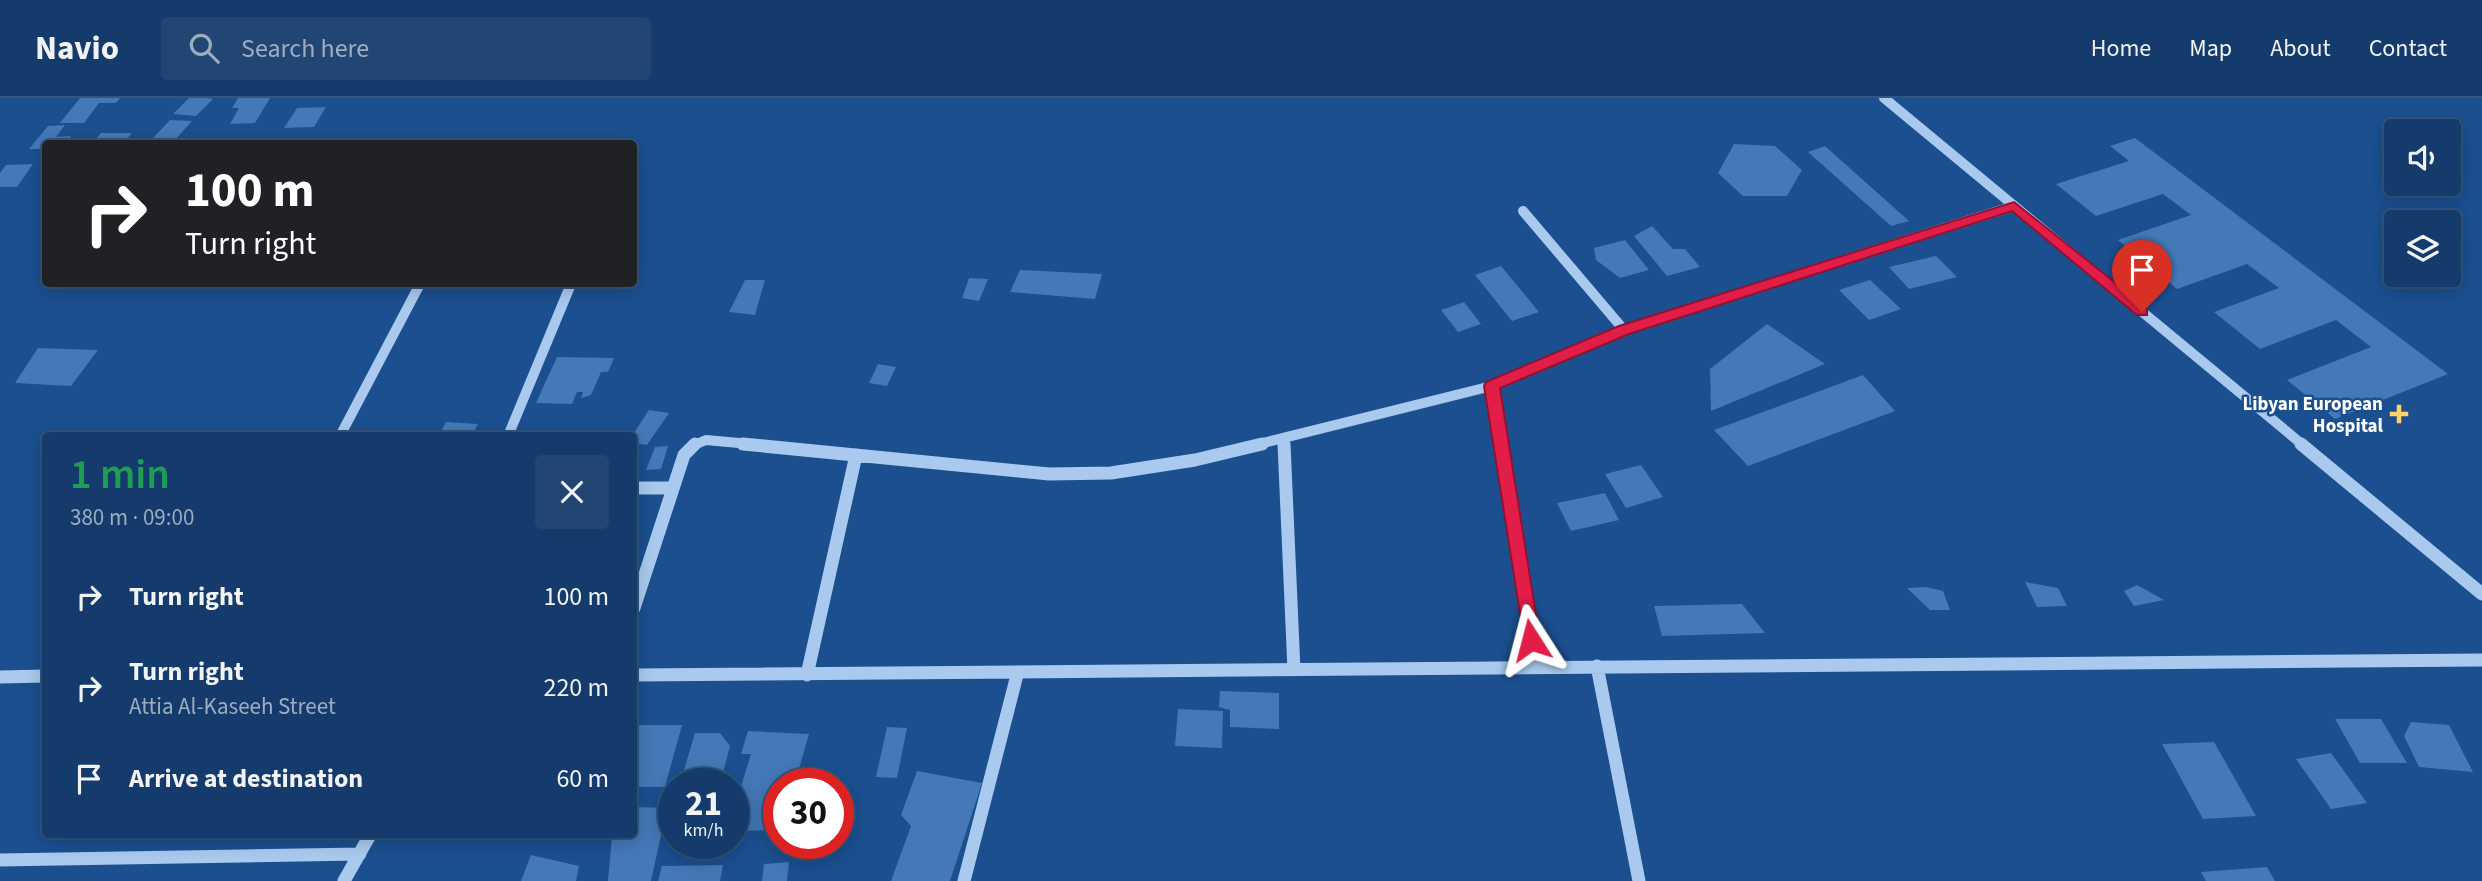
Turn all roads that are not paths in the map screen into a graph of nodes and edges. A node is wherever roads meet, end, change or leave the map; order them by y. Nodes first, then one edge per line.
1 (1884, 98) edge
2 (2014, 206) junction
3 (1523, 211) dead end
4 (418, 287) edge
5 (570, 287) edge
6 (1624, 330) junction
7 (1492, 386) junction
8 (342, 432) edge
9 (510, 432) edge
10 (1284, 438) junction
11 (856, 455) junction
12 (637, 488) edge
13 (672, 488) junction
14 (2482, 594) edge
15 (637, 599) edge
16 (2482, 660) edge
17 (1597, 666) junction
18 (1535, 667) junction
19 (1294, 670) junction
20 (637, 675) edge
21 (807, 675) junction
22 (1017, 675) junction
23 (42, 676) edge
24 (0, 677) edge
25 (368, 838) edge
26 (360, 854) junction
27 (0, 860) edge
28 (344, 881) edge
29 (964, 881) edge
30 (1639, 881) edge

1 - 2 street
2 - 6 street
2 - 14 street
3 - 6 street
4 - 8 street
5 - 9 street
6 - 7 street
7 - 10 street
7 - 18 street
10 - 11 street
10 - 19 street
11 - 13 street
11 - 21 street
12 - 13 street
13 - 15 street
16 - 17 street
17 - 18 street
17 - 30 street
18 - 19 street
19 - 22 street
20 - 21 street
21 - 22 street
22 - 29 street
23 - 24 street
25 - 26 street
26 - 27 street
26 - 28 street

